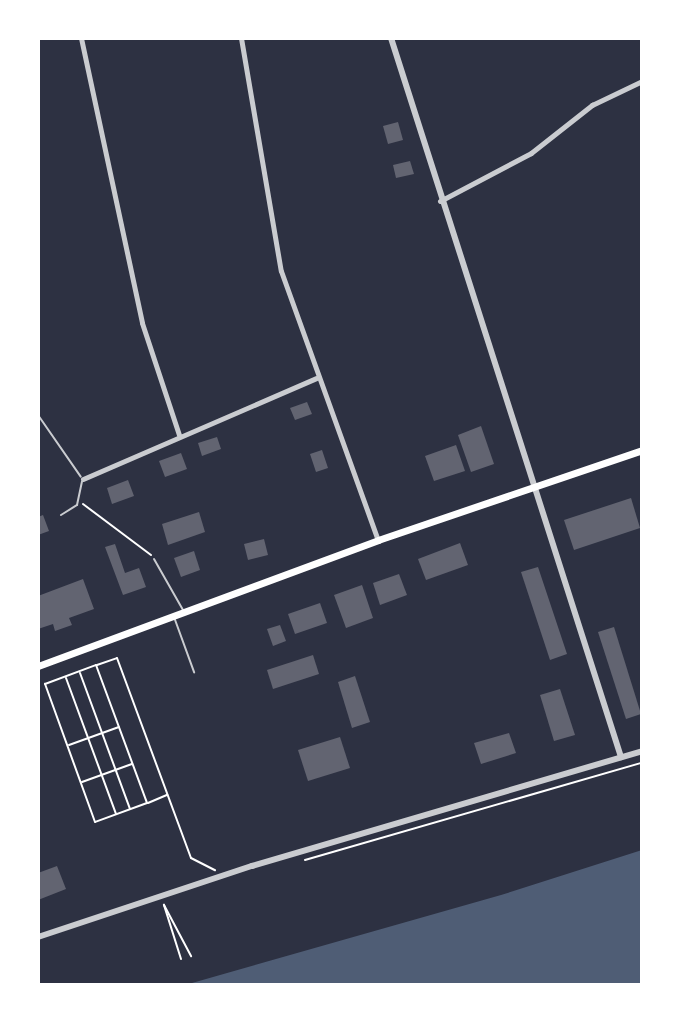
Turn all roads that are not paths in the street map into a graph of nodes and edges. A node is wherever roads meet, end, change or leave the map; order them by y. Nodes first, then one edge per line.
1 (81, 38) edge
2 (241, 38) edge
3 (391, 38) edge
4 (642, 81) edge
5 (440, 201) junction
6 (316, 378) junction
7 (38, 415) edge
8 (179, 435) junction
9 (642, 450) edge
10 (83, 479) junction
11 (535, 486) junction
12 (61, 515) dead end
13 (378, 540) junction
14 (154, 559) road end
15 (183, 611) junction
16 (174, 615) junction
17 (38, 666) edge
18 (194, 672) dead end
19 (642, 751) edge
20 (621, 757) junction
21 (38, 937) edge

1 - 8 street
2 - 6 street
3 - 5 street
4 - 5 street
5 - 11 street
6 - 8 street
6 - 13 street
7 - 10 lane
8 - 10 street
9 - 11 main road
10 - 12 lane
11 - 13 main road
11 - 20 street
13 - 15 main road
14 - 15 lane
15 - 16 main road
16 - 17 main road
16 - 18 lane
19 - 20 street
20 - 21 street

